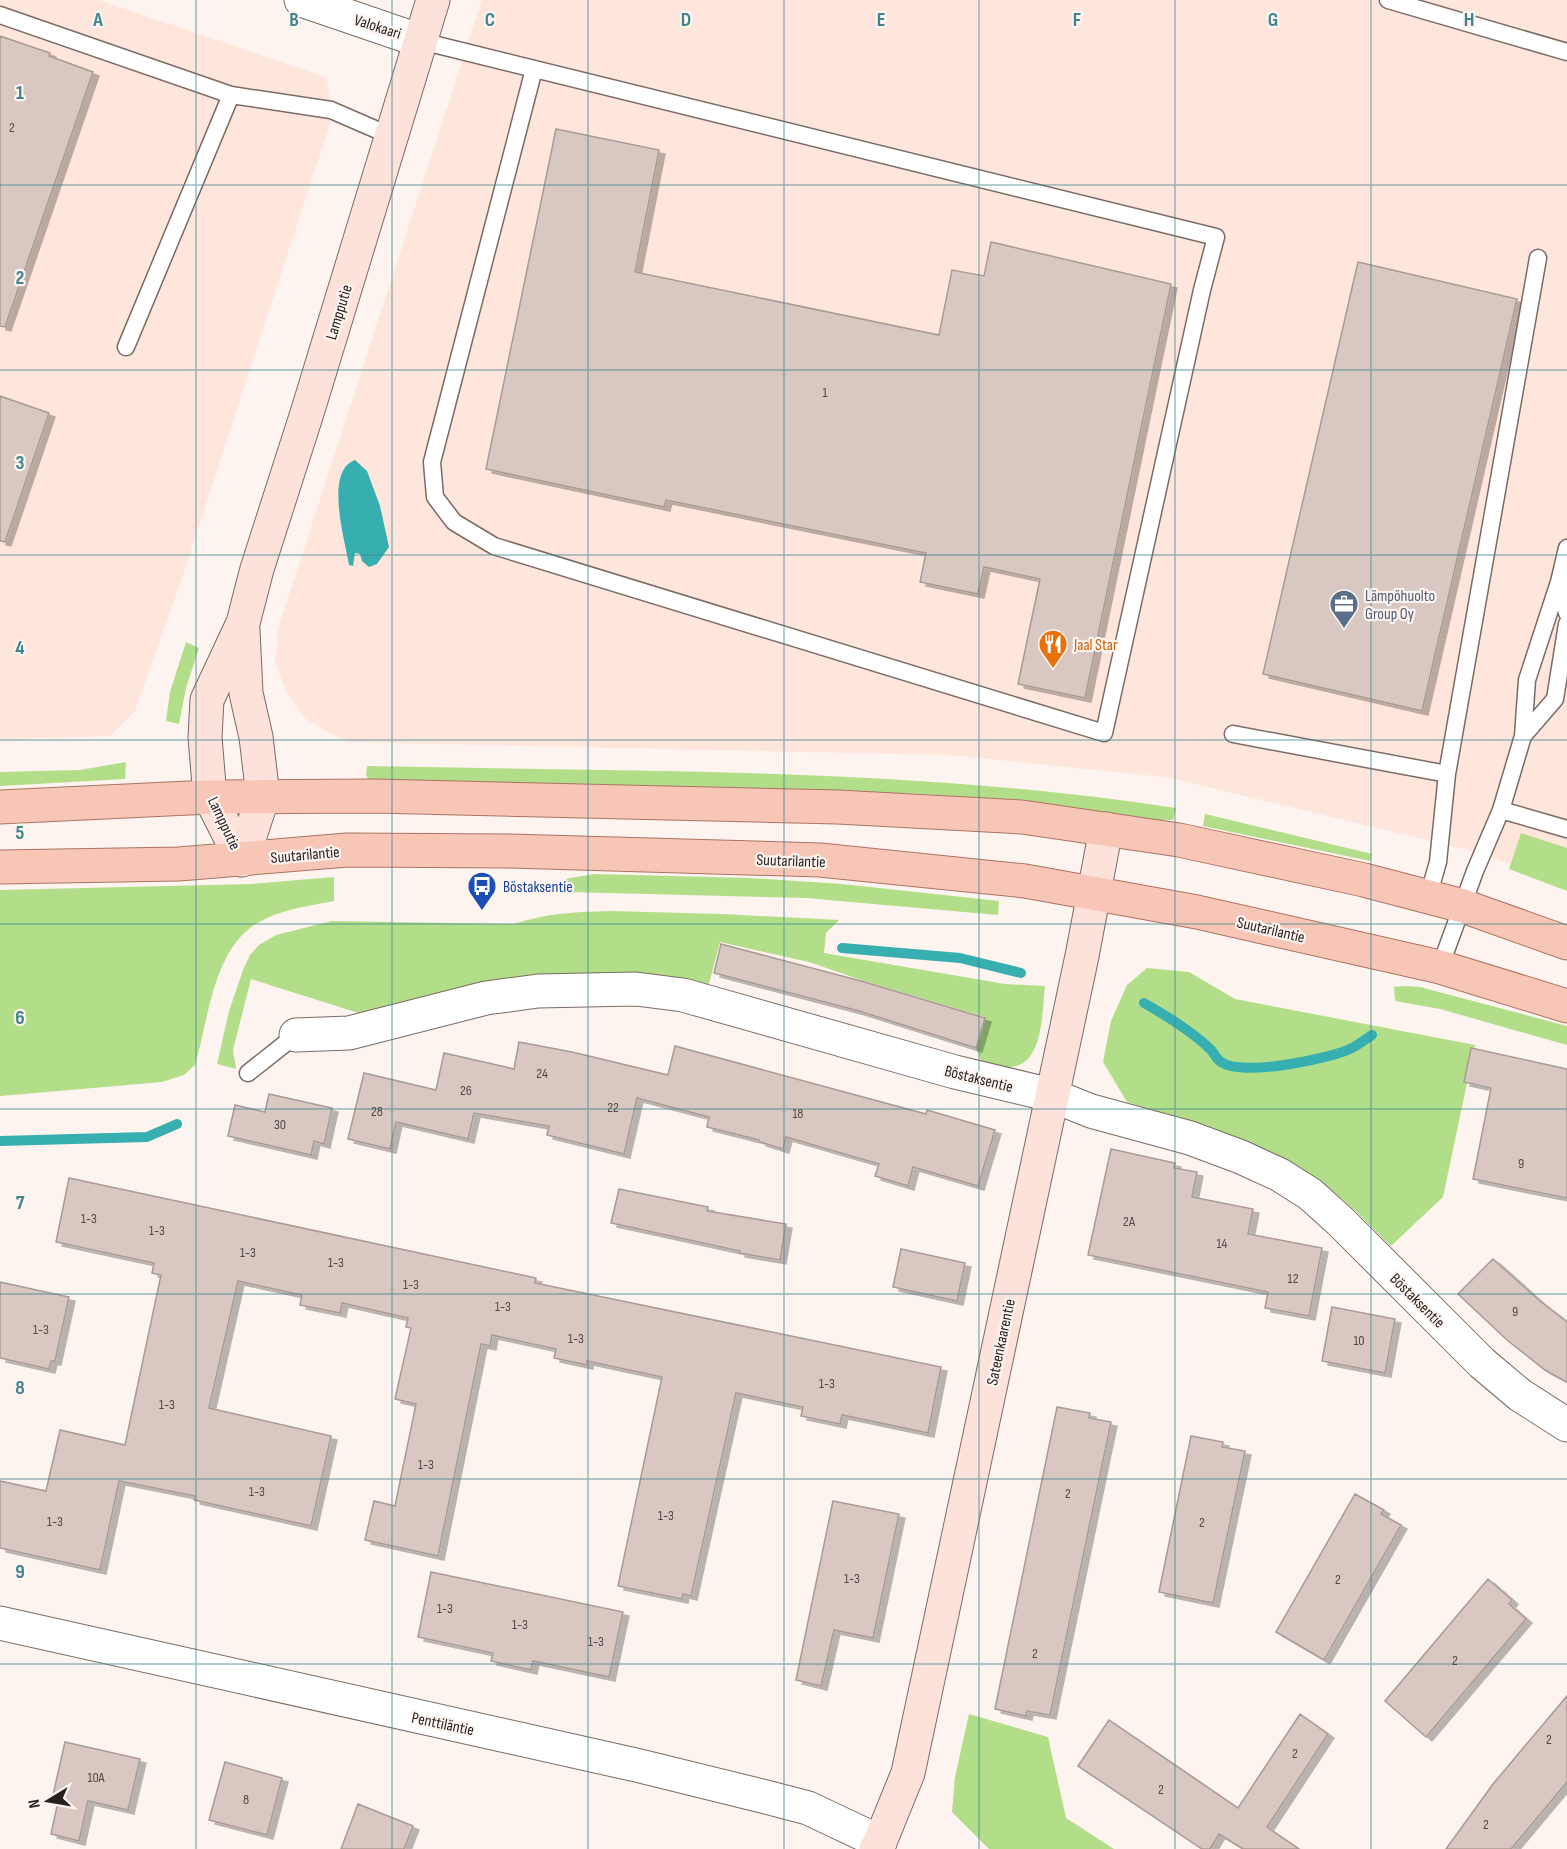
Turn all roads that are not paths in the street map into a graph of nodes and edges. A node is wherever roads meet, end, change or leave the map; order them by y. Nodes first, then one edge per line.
1 (301, 0) edge
2 (433, 0) edge
3 (1388, 0) edge
4 (0, 15) edge
5 (421, 41) junction
6 (1567, 52) edge
7 (534, 69) junction
8 (231, 95) junction
9 (392, 136) junction
10 (1538, 258) dead end
11 (126, 347) dead end
12 (1567, 548) edge
13 (1559, 582) junction
14 (1567, 613) edge
15 (243, 623) junction
16 (1567, 624) edge
17 (1233, 734) dead end
18 (1523, 736) junction
19 (1447, 774) junction
20 (210, 796) junction
21 (263, 796) junction
22 (0, 807) edge
23 (1501, 810) junction
24 (1567, 814) edge
25 (1548, 823) junction
26 (1106, 829) junction
27 (1567, 829) edge
28 (242, 860) junction
29 (0, 867) edge
30 (1095, 893) junction
31 (1428, 897) junction
32 (1462, 906) junction
33 (1567, 943) edge
34 (1440, 967) junction
35 (1567, 1006) edge
36 (296, 1035) joint
37 (248, 1073) dead end
38 (1051, 1095) junction
39 (1567, 1425) edge
40 (0, 1623) edge
41 (880, 1847) edge

1 - 5 street, Valokaari
2 - 5 street, Lampputie
3 - 6 lane
4 - 8 lane
5 - 7 lane
5 - 9 street, Lampputie
7 - 7 lane
8 - 9 lane
8 - 11 lane
9 - 15 street, Lampputie
10 - 19 lane
12 - 13 lane
13 - 14 lane
13 - 18 lane
15 - 20 street, Lampputie
15 - 21 street, Lampputie
16 - 18 lane
17 - 19 lane
18 - 23 lane
19 - 31 lane
20 - 21 main road
20 - 22 main road
20 - 28 street, Lampputie
21 - 26 main road
21 - 28 street, Lampputie
23 - 25 lane
23 - 32 lane
24 - 25 lane
25 - 27 lane
26 - 30 street, Sateenkaarentie
26 - 31 main road
28 - 29 main road, Suutarilantie
28 - 30 main road, Suutarilantie
30 - 34 main road, Suutarilantie
30 - 38 street, Sateenkaarentie
31 - 32 main road
32 - 33 main road
32 - 34 lane
34 - 35 main road, Suutarilantie
36 - 37 lane
36 - 38 street, Böstaksentie
38 - 39 street, Böstaksentie
38 - 41 street, Sateenkaarentie
40 - 41 street, Penttiläntie

